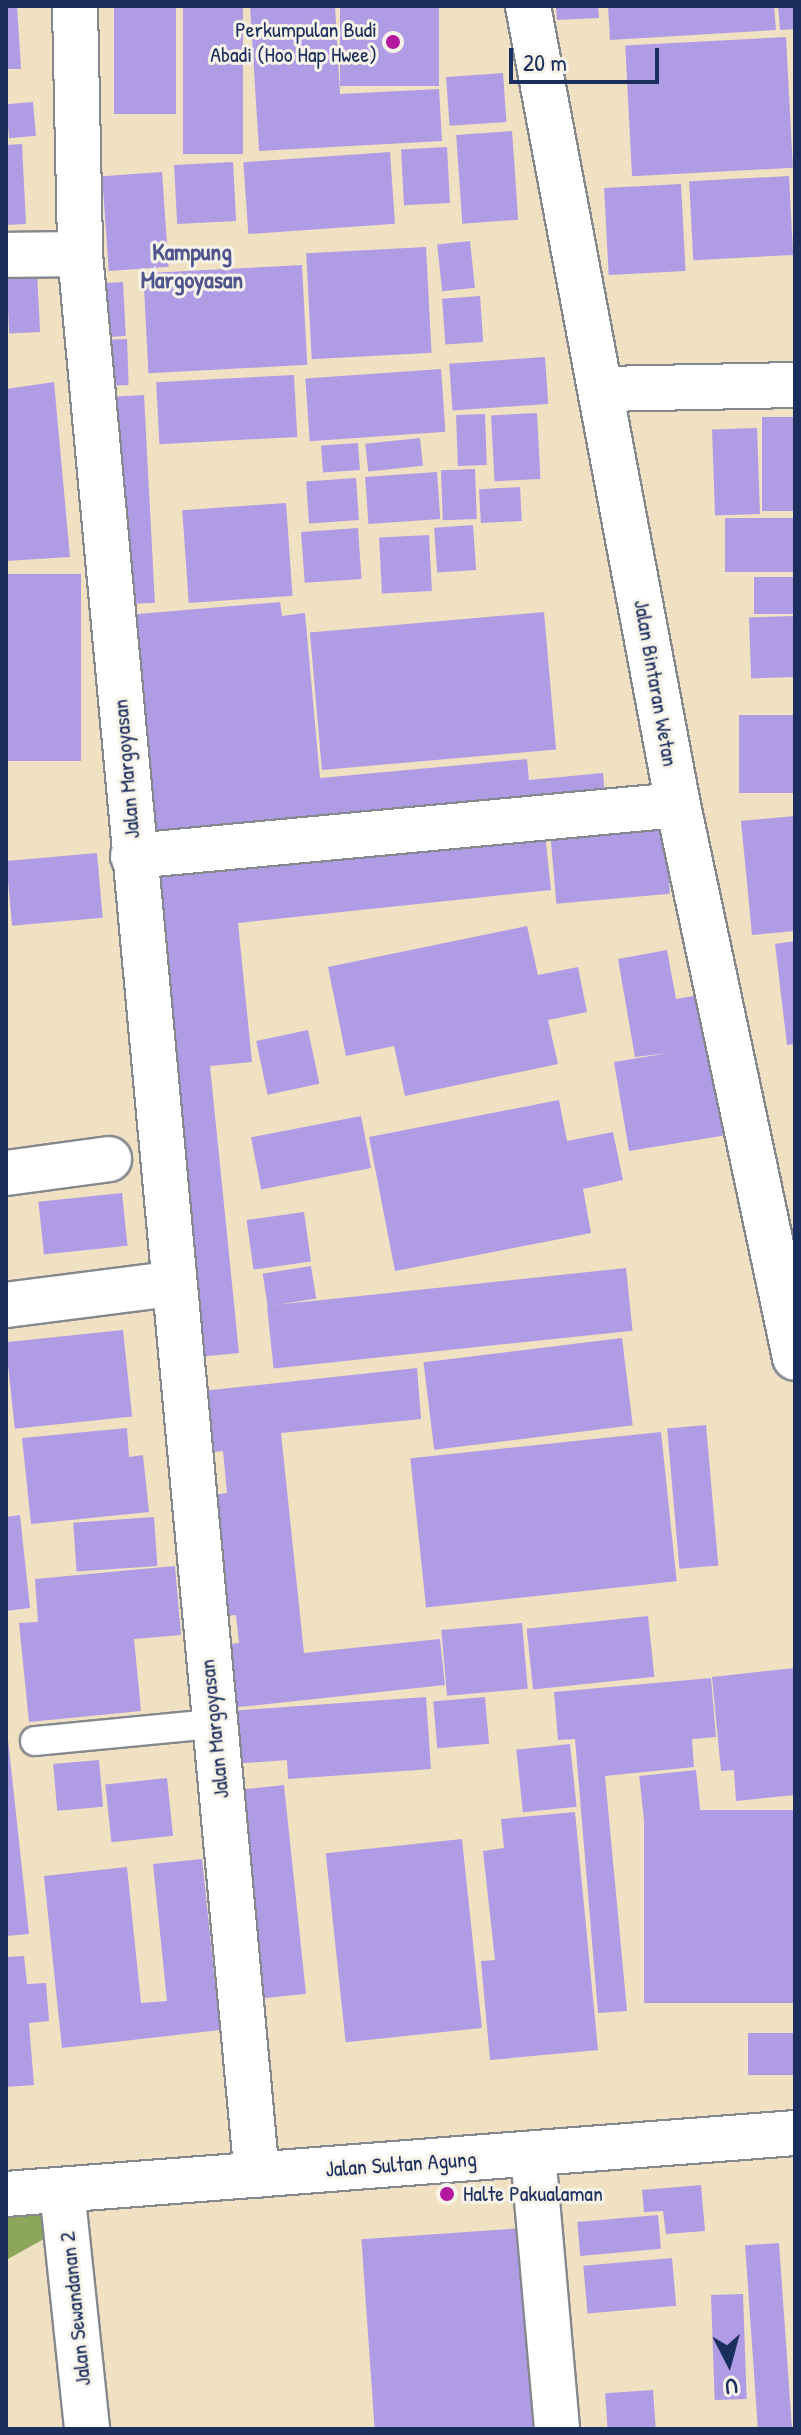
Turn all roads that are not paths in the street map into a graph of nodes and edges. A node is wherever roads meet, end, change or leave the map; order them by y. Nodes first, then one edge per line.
1 (75, 6) edge
2 (528, 6) edge
3 (80, 254) junction
4 (6, 255) edge
5 (795, 385) edge
6 (604, 389) junction
7 (678, 805) junction
8 (133, 856) junction
9 (109, 1159) dead end
10 (6, 1173) edge
11 (784, 1239) edge
12 (171, 1284) junction
13 (6, 1305) edge
14 (795, 1358) edge
15 (213, 1724) junction
16 (35, 1741) dead end
17 (795, 2133) edge
18 (533, 2154) junction
19 (257, 2175) junction
20 (62, 2190) junction
21 (6, 2194) edge
22 (87, 2429) edge
23 (557, 2429) edge

1 - 3 street, Jalan Margoyasan
2 - 6 street, Jalan Bintaran Wetan
3 - 4 street
3 - 8 street, Jalan Margoyasan
5 - 6 street
6 - 7 street, Jalan Bintaran Wetan
7 - 8 street
7 - 11 street, Jalan Bintaran Wetan
8 - 12 street, Jalan Margoyasan
9 - 10 street
11 - 14 street, Jalan Bintaran Wetan
12 - 13 street
12 - 15 street, Jalan Margoyasan
15 - 16 lane
15 - 19 street, Jalan Margoyasan
17 - 18 street, Jalan Sultan Agung
18 - 19 street, Jalan Sultan Agung
18 - 23 street
19 - 20 street, Jalan Sultan Agung
20 - 21 street, Jalan Sultan Agung
20 - 22 street, Jalan Sewandanan 2

